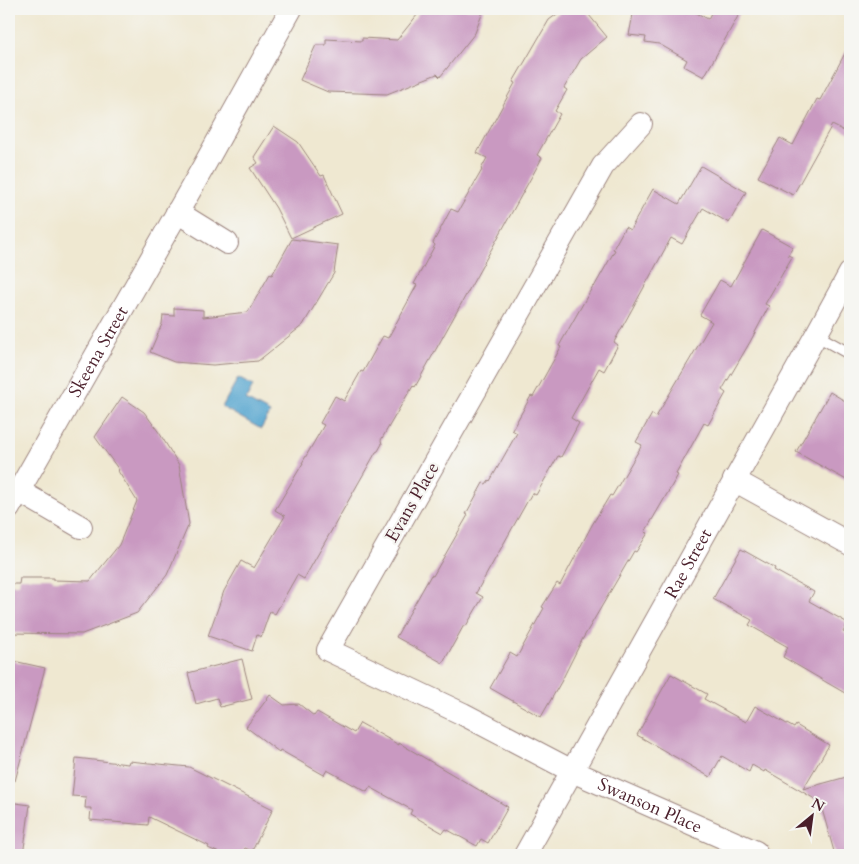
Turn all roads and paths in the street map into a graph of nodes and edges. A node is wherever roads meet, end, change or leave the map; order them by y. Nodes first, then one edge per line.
1 (291, 9) edge
2 (640, 124) dead end
3 (177, 212) junction
4 (227, 243) dead end
5 (850, 273) edge
6 (816, 335) junction
7 (850, 354) edge
8 (734, 480) junction
9 (14, 500) edge
10 (81, 527) dead end
11 (850, 544) edge
12 (572, 771) junction
13 (756, 852) dead end
14 (525, 855) edge

1 - 3 street, Skeena Street
2 - 12 street, Evans Place
3 - 4 street
3 - 9 street, Skeena Street
5 - 6 street, Rae Street
6 - 7 lane
6 - 8 street, Rae Street
8 - 11 street
8 - 12 street, Rae Street
9 - 10 street, Skeena Street
12 - 13 street, Swanson Place
12 - 14 street, Rae Street

